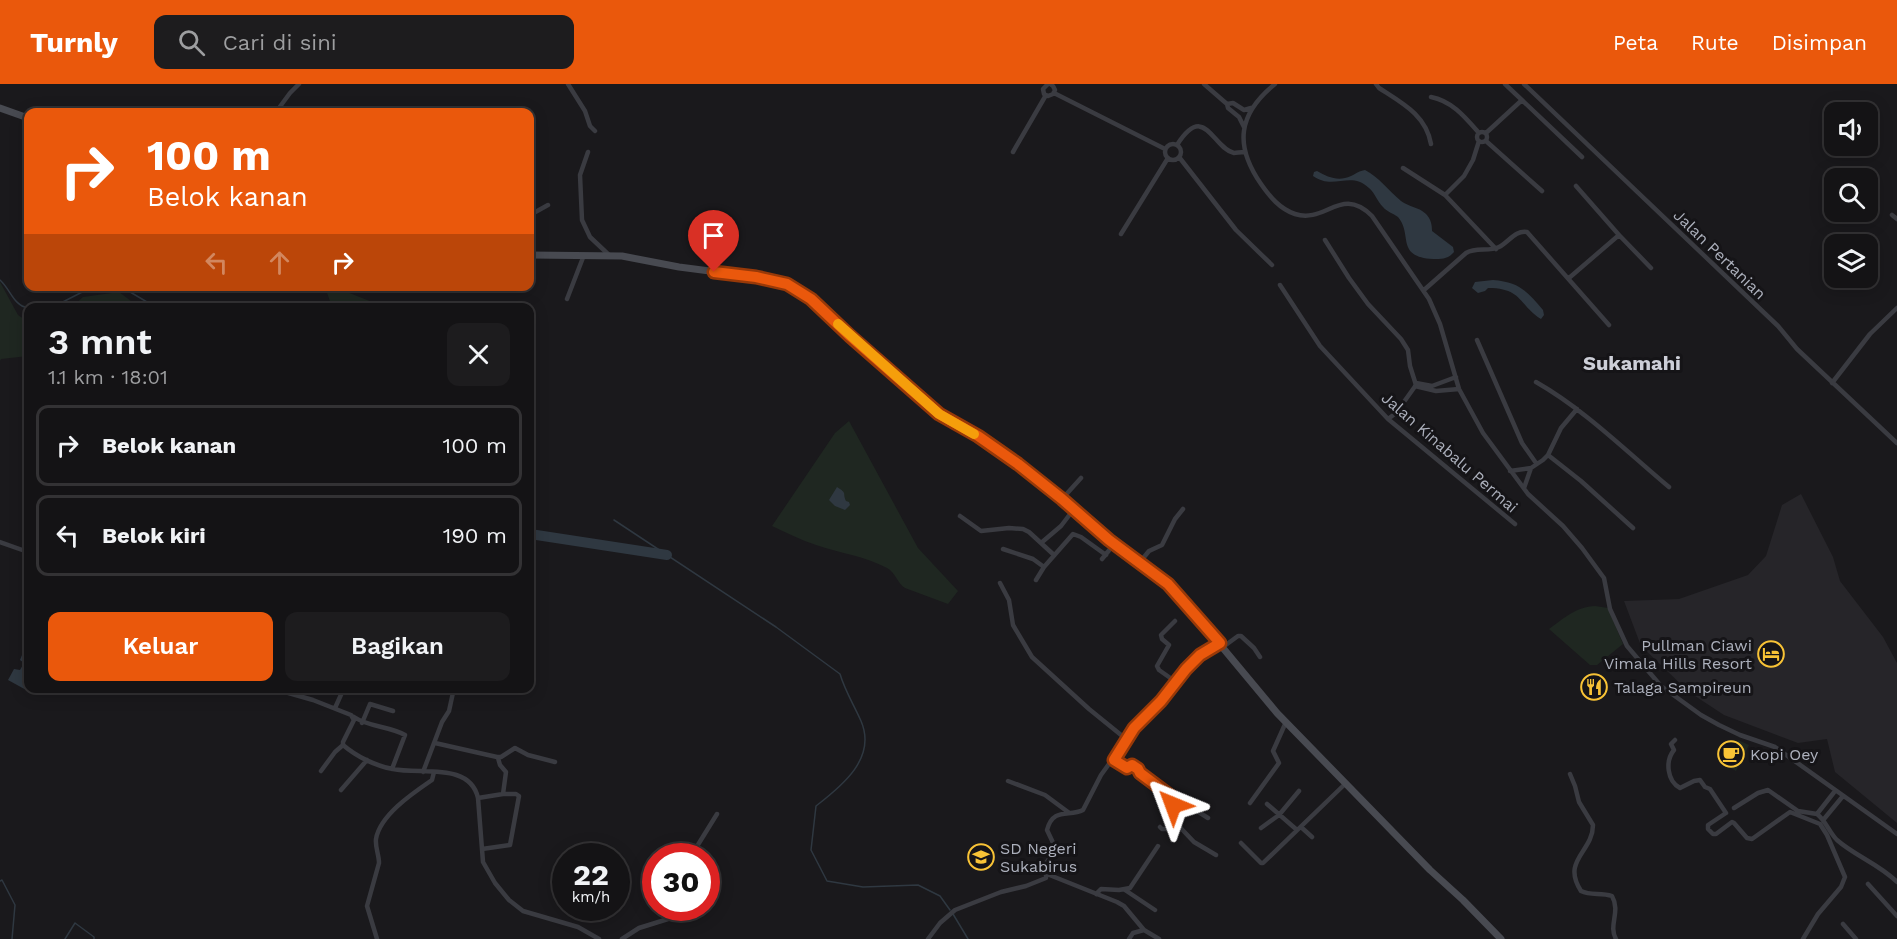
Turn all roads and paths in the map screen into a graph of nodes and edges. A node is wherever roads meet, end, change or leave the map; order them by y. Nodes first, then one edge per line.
1 (299, 84) edge
2 (568, 84) edge
3 (1204, 84) edge
4 (1275, 84) edge
5 (1376, 84) edge
6 (1505, 84) edge
7 (1524, 84) edge
8 (1045, 85) edge
9 (1054, 93) junction
10 (1046, 95) junction
11 (1431, 97) dead end
12 (1522, 100) junction
13 (1227, 104) junction
14 (0, 108) edge
15 (279, 108) edge
16 (1251, 108) junction
17 (24, 117) edge
18 (1244, 127) junction
19 (595, 131) dead end
20 (1479, 133) junction
21 (1486, 133) junction
22 (1479, 141) junction
23 (1486, 141) junction
24 (1431, 144) dead end
25 (1177, 146) junction
26 (1166, 149) junction
27 (588, 152) dead end
28 (1013, 152) dead end
29 (1244, 152) junction
30 (1179, 157) junction
31 (1582, 157) dead end
32 (1167, 158) junction
33 (1403, 168) dead end
34 (1576, 186) dead end
35 (1542, 190) dead end
36 (1445, 195) junction
37 (548, 206) dead end
38 (534, 213) edge
39 (1892, 215) dead end
40 (1897, 219) edge
41 (1121, 234) dead end
42 (1619, 235) junction
43 (1325, 240) dead end
44 (1496, 249) junction
45 (534, 255) edge
46 (584, 255) junction
47 (609, 255) junction
48 (1272, 266) dead end
49 (1651, 268) dead end
50 (1569, 278) junction
51 (1280, 285) dead end
52 (1424, 290) junction
53 (567, 299) dead end
54 (1897, 308) edge
55 (1609, 325) dead end
56 (1477, 340) dead end
57 (1456, 377) junction
58 (1536, 382) dead end
59 (1832, 383) junction
60 (1416, 385) junction
61 (1460, 389) junction
62 (1577, 409) junction
63 (1388, 419) junction
64 (1897, 443) edge
65 (1548, 455) junction
66 (1536, 463) junction
67 (1532, 468) junction
68 (1510, 471) junction
69 (1081, 478) dead end
70 (1669, 487) dead end
71 (1524, 488) junction
72 (1062, 499) junction
73 (1074, 509) junction
74 (1183, 509) dead end
75 (960, 516) dead end
76 (1515, 524) dead end
77 (1634, 528) dead end
78 (0, 542) edge
79 (1041, 543) junction
80 (1115, 543) junction
81 (1002, 549) dead end
82 (24, 551) edge
83 (1054, 555) junction
84 (1140, 562) junction
85 (1044, 567) junction
86 (1036, 580) dead end
87 (1000, 583) dead end
88 (1175, 621) dead end
89 (1221, 645) junction
90 (1260, 657) dead end
91 (1176, 682) junction
92 (287, 693) edge
93 (342, 693) edge
94 (453, 693) edge
95 (335, 708) junction
96 (393, 711) dead end
97 (354, 717) junction
98 (1286, 722) junction
99 (362, 723) junction
100 (1126, 739) junction
101 (1675, 740) dead end
102 (435, 743) junction
103 (343, 746) junction
104 (498, 758) junction
105 (368, 760) junction
106 (1114, 760) junction
107 (555, 762) dead end
108 (392, 769) junction
109 (321, 771) dead end
110 (423, 772) junction
111 (434, 772) junction
112 (1569, 774) dead end
113 (1008, 782) dead end
114 (1345, 784) junction
115 (341, 790) dead end
116 (1299, 791) dead end
117 (1835, 791) junction
118 (503, 794) junction
119 (1843, 796) junction
120 (1172, 797) junction
121 (478, 798) junction
122 (1250, 803) dead end
123 (1267, 804) dead end
124 (1734, 808) dead end
125 (1068, 812) junction
126 (1817, 813) junction
127 (717, 814) dead end
128 (1280, 815) junction
129 (1208, 818) dead end
130 (1825, 821) junction
131 (1176, 823) junction
132 (1160, 827) dead end
133 (1261, 828) dead end
134 (1299, 828) junction
135 (1897, 834) edge
136 (1312, 837) dead end
137 (699, 843) edge
138 (1241, 843) dead end
139 (1158, 846) dead end
140 (482, 849) junction
141 (1216, 855) dead end
142 (1047, 874) junction
143 (1897, 882) edge
144 (1868, 884) dead end
145 (1125, 890) junction
146 (1096, 894) junction
147 (1155, 910) dead end
148 (1897, 916) edge
149 (662, 921) edge
150 (1843, 924) dead end
151 (1144, 930) junction
152 (377, 939) edge
153 (599, 939) edge
154 (622, 939) edge
155 (928, 939) edge
156 (1129, 939) edge
157 (1159, 939) edge
158 (1501, 939) edge
159 (1616, 939) edge
160 (1803, 939) edge
161 (1856, 939) edge

1 - 15 street
2 - 19 street
3 - 13 street
4 - 16 street
5 - 24 street
6 - 12 street
7 - 59 street, Jalan Pertanian
8 - 9 street
8 - 10 street
9 - 10 street
9 - 26 street
10 - 28 street
11 - 20 street
12 - 21 street
12 - 31 street
13 - 16 street
13 - 18 street
14 - 17 street
16 - 18 street
18 - 29 street
20 - 21 street
20 - 22 street
21 - 23 street
22 - 23 street
22 - 36 street
23 - 35 street
25 - 26 street
25 - 29 street
25 - 30 street
26 - 32 street
27 - 47 street
29 - 52 street
30 - 32 street
30 - 48 street
32 - 41 street
33 - 36 street
34 - 42 street
36 - 44 street
37 - 38 street
39 - 40 street
42 - 49 street
42 - 50 street
43 - 60 street
44 - 50 street
44 - 52 street
45 - 46 street
46 - 47 street
46 - 53 street
47 - 72 street
50 - 55 street
51 - 63 street, Jalan Kinabalu Permai
52 - 57 street
54 - 59 street
56 - 66 street
57 - 60 street
57 - 61 street
58 - 62 street
59 - 64 street, Jalan Pertanian
60 - 61 street
60 - 63 street
61 - 68 street
62 - 65 street
62 - 70 street
63 - 76 street, Jalan Kinabalu Permai
65 - 66 street
65 - 77 street
66 - 67 street
67 - 68 street
67 - 71 street
68 - 71 street
69 - 72 street
71 - 117 street
72 - 73 street
73 - 79 street
73 - 80 street
74 - 84 street
75 - 79 street
78 - 82 street
79 - 83 street
80 - 83 street
80 - 84 street
81 - 85 street
83 - 85 street
84 - 89 street
85 - 86 street
87 - 100 street
88 - 91 street
89 - 90 street
89 - 91 street
89 - 98 street
91 - 100 street
92 - 95 street
93 - 95 street
94 - 102 street
95 - 97 street
96 - 99 street
97 - 99 street
97 - 103 street
98 - 114 street
98 - 122 street
99 - 108 street
100 - 106 street
101 - 160 street
102 - 104 street
102 - 110 street
103 - 105 street
103 - 109 street
104 - 107 street
104 - 118 street
105 - 108 street
105 - 115 street
106 - 120 street
106 - 125 street
108 - 110 street
110 - 111 street
111 - 121 street
111 - 152 street
112 - 159 street
113 - 125 street
114 - 134 street
114 - 158 street
116 - 128 street
117 - 119 street
117 - 126 street
118 - 121 street
118 - 140 street
119 - 130 street
119 - 135 street
120 - 129 street
120 - 131 street
121 - 140 street
123 - 128 street
124 - 126 street
125 - 142 street
126 - 130 street
127 - 137 street
128 - 133 street
128 - 134 street
130 - 143 street
131 - 132 street
131 - 141 street
134 - 136 street
134 - 138 street
139 - 145 street
140 - 153 street
142 - 146 street
142 - 155 street
144 - 148 street
145 - 146 street
145 - 147 street
146 - 151 street
149 - 154 street
150 - 161 street
151 - 156 street
151 - 157 street

